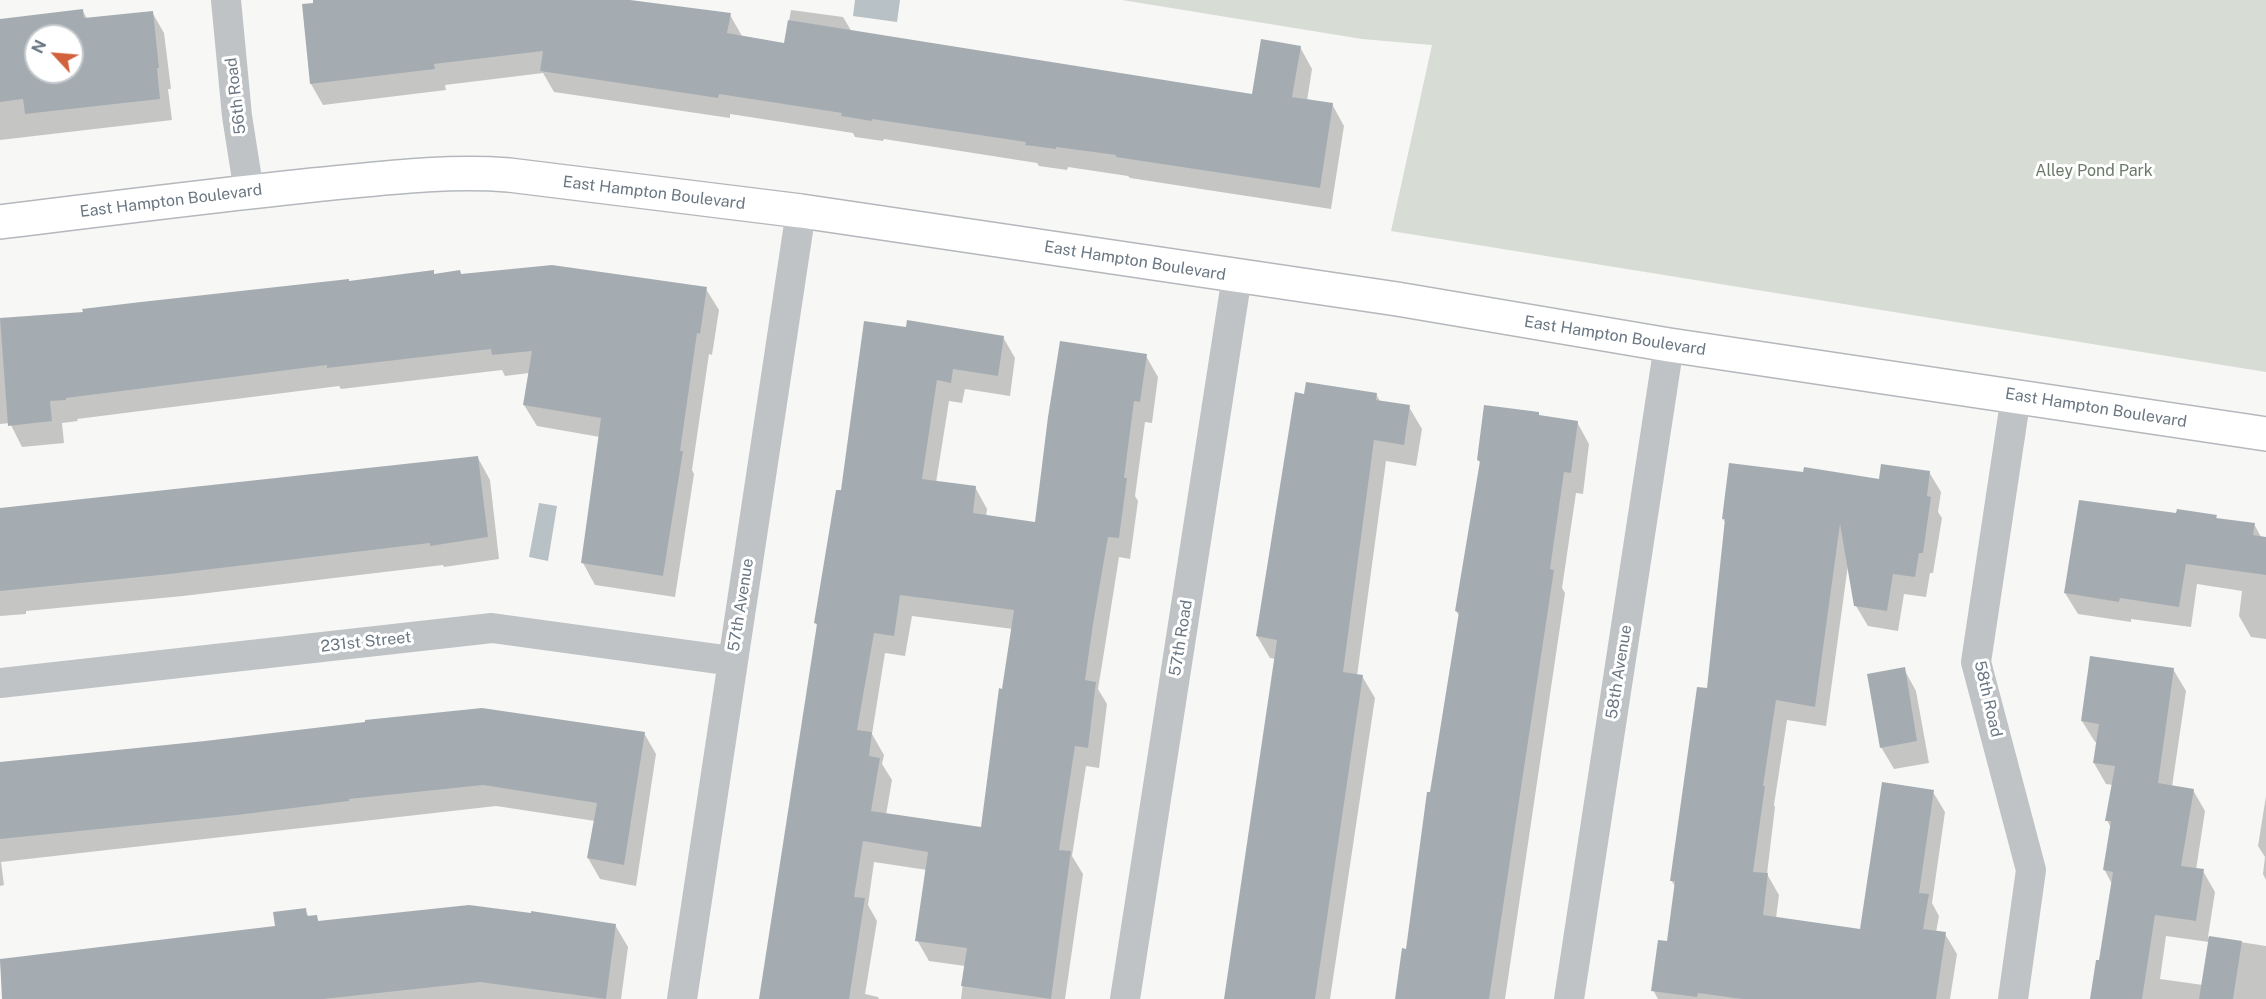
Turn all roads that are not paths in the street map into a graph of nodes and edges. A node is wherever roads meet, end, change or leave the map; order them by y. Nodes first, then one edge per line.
1 (226, 0) edge
2 (249, 192) junction
3 (801, 211) junction
4 (0, 222) edge
5 (1237, 276) junction
6 (1669, 345) junction
7 (2016, 396) junction
8 (2266, 434) edge
9 (732, 661) junction
10 (0, 682) edge
11 (682, 999) edge
12 (1125, 999) edge
13 (1569, 999) edge
14 (2013, 999) edge

1 - 2 street, 56th Road
2 - 3 street, East Hampton Boulevard
2 - 4 street, East Hampton Boulevard
3 - 5 street, East Hampton Boulevard
3 - 9 street, 57th Avenue
5 - 6 street, East Hampton Boulevard
5 - 12 street, 57th Road
6 - 7 street, East Hampton Boulevard
6 - 13 street, 58th Avenue
7 - 8 street, East Hampton Boulevard
7 - 14 street, 58th Road
9 - 10 street, 231st Street
9 - 11 street, 57th Avenue

